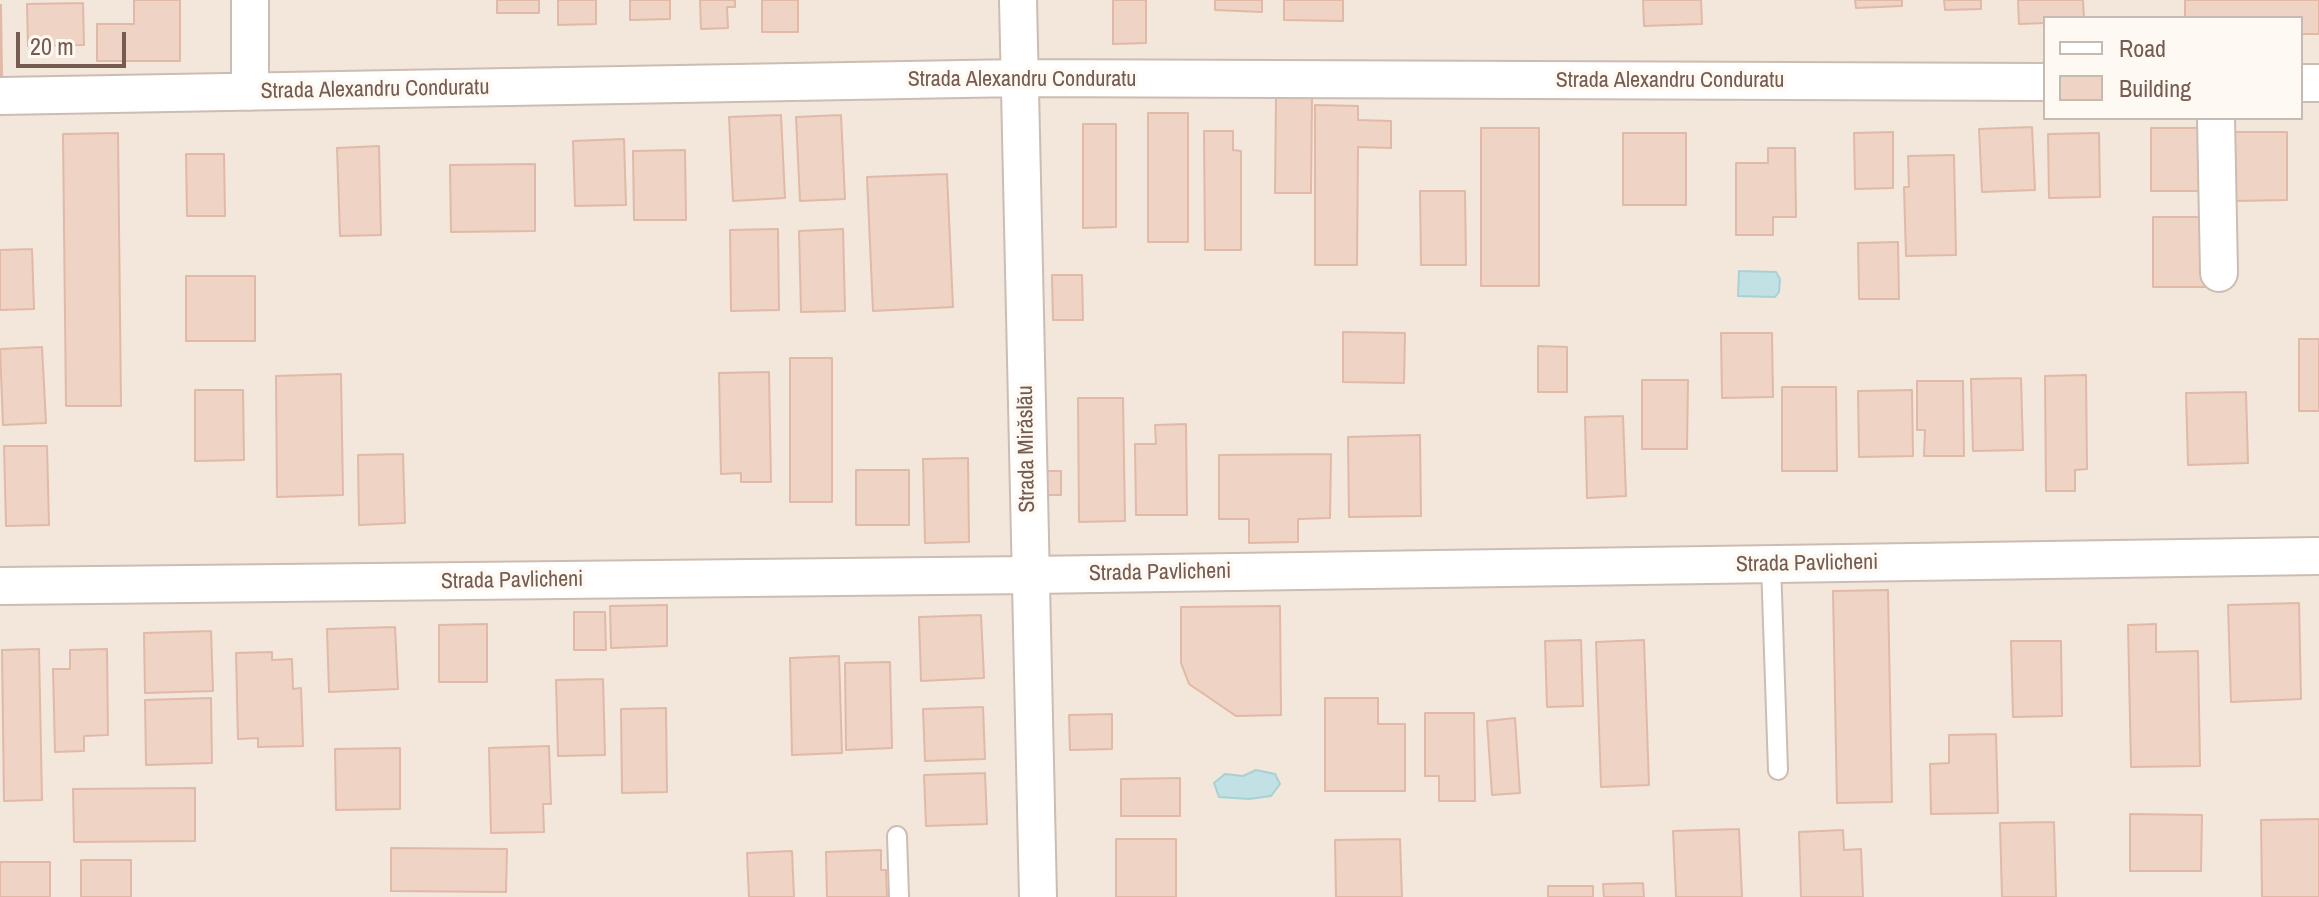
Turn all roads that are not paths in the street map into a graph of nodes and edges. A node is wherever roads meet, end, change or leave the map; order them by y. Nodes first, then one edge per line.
1 (250, 0) edge
2 (1018, 0) edge
3 (1019, 78) junction
4 (2043, 82) edge
5 (250, 92) junction
6 (0, 96) edge
7 (2216, 120) edge
8 (2219, 273) dead end
9 (2319, 556) edge
10 (1771, 564) junction
11 (1030, 575) junction
12 (0, 586) edge
13 (1778, 770) dead end
14 (897, 836) dead end
15 (899, 897) edge
16 (1038, 897) edge

1 - 5 street
2 - 3 street, Strada Mirăslău
3 - 4 street, Strada Alexandru Conduratu
3 - 5 street, Strada Alexandru Conduratu
3 - 11 street, Strada Mirăslău
5 - 6 street, Strada Alexandru Conduratu
7 - 8 street
9 - 10 street, Strada Pavlicheni
10 - 11 street, Strada Pavlicheni
10 - 13 lane
11 - 12 street, Strada Pavlicheni
11 - 16 street, Strada Mirăslău
14 - 15 lane

